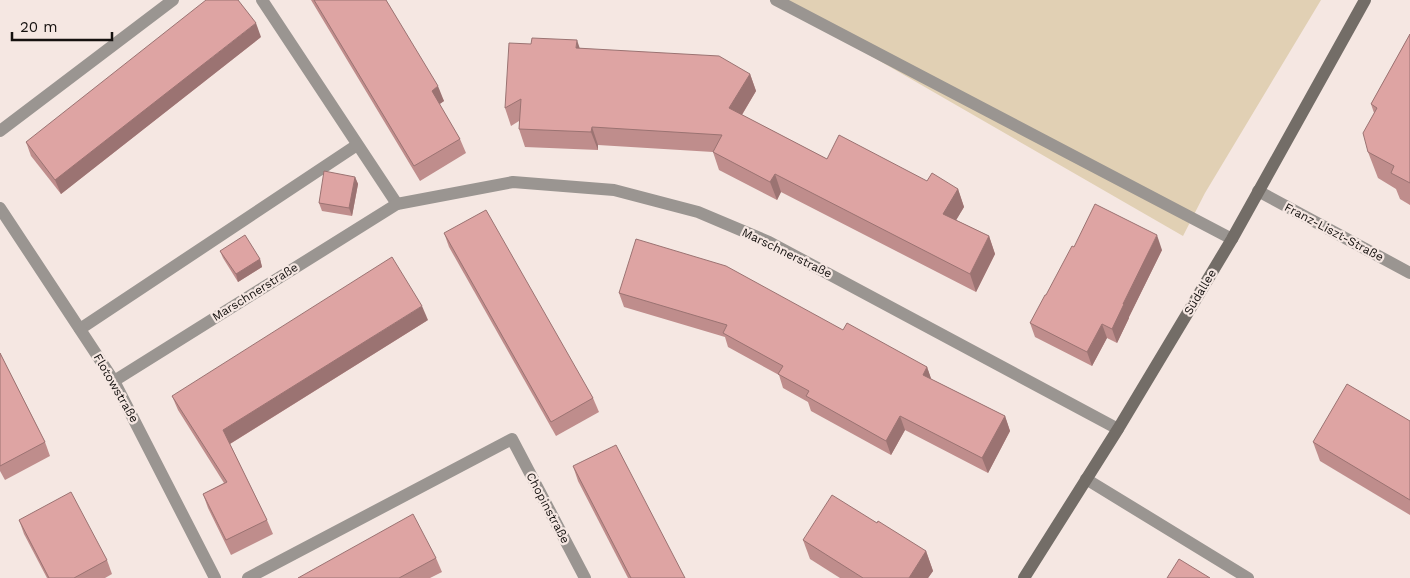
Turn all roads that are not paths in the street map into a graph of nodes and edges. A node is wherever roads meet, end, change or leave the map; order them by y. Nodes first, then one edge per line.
1 (174, 0) edge
2 (262, 0) edge
3 (776, 0) edge
4 (1364, 0) edge
5 (0, 131) edge
6 (357, 145) junction
7 (1258, 190) junction
8 (397, 204) junction
9 (0, 208) edge
10 (1232, 239) junction
11 (1410, 272) edge
12 (80, 329) junction
13 (114, 381) junction
14 (1118, 429) junction
15 (1086, 479) junction
16 (215, 578) edge
17 (248, 578) edge
18 (585, 578) edge
19 (1024, 578) edge
20 (1248, 578) edge

1 - 5 street
2 - 6 street
3 - 10 street
4 - 7 street, Südallee
6 - 8 street
6 - 12 street
7 - 10 street, Südallee
7 - 11 street, Franz-Liszt-Straße
8 - 13 street, Marschnerstraße
8 - 14 street, Marschnerstraße
9 - 12 street, Flotowstraße
10 - 14 street, Südallee
12 - 13 street, Flotowstraße
13 - 16 street, Flotowstraße
14 - 15 street, Südallee
15 - 19 street, Südallee
15 - 20 street
17 - 18 street, Chopinstraße

